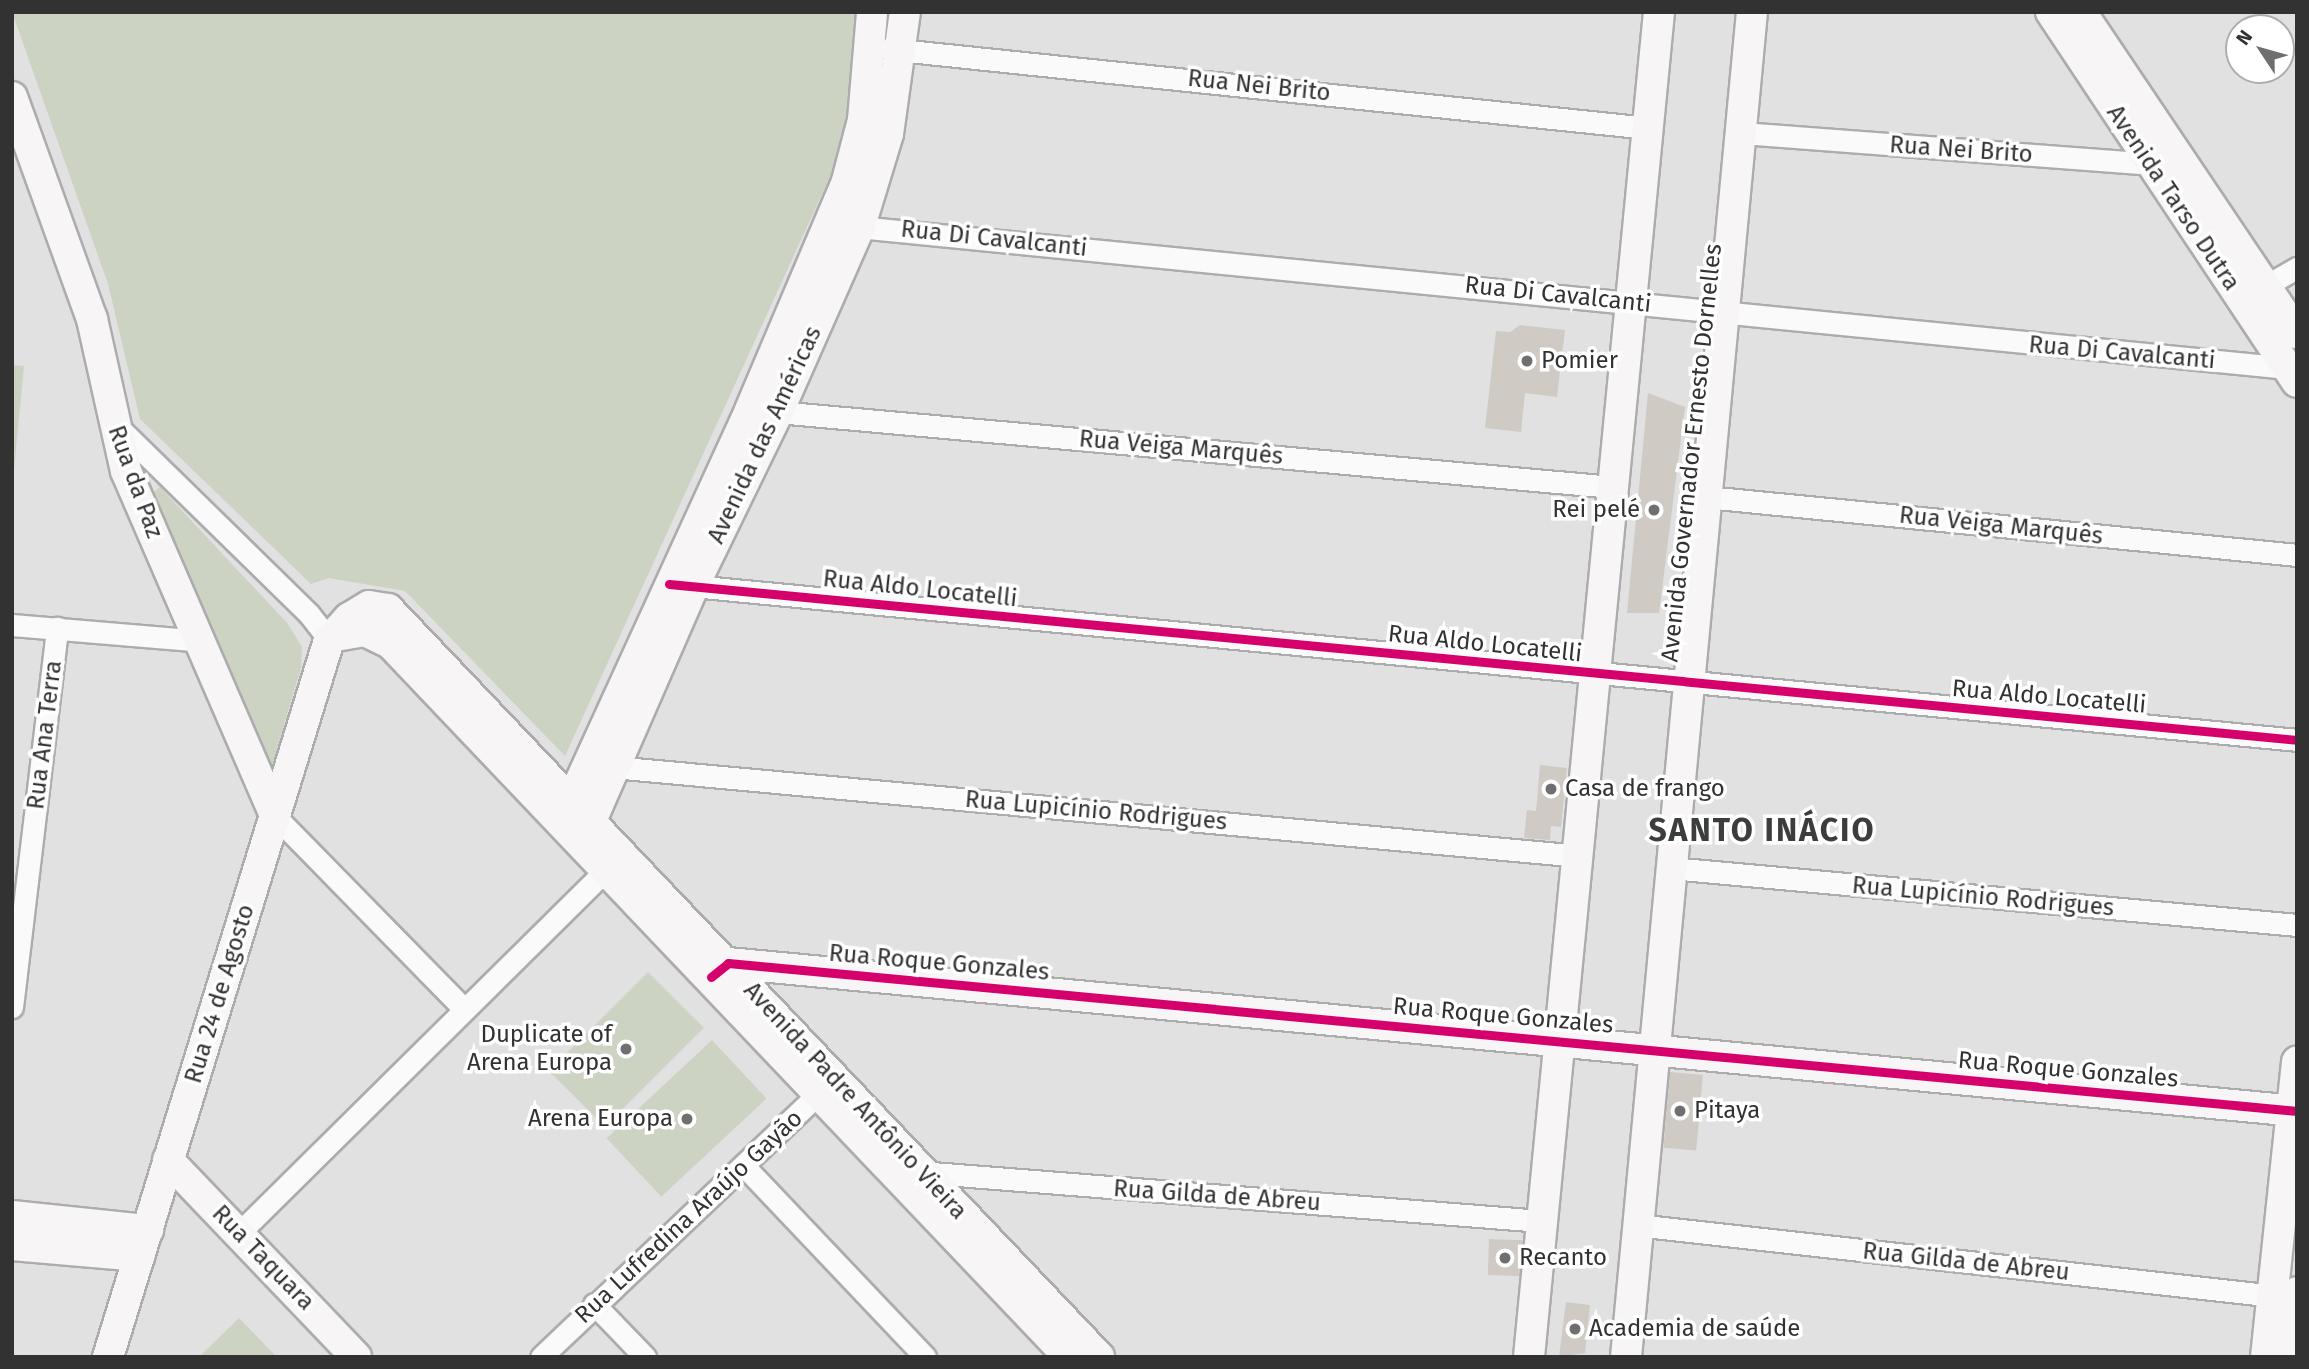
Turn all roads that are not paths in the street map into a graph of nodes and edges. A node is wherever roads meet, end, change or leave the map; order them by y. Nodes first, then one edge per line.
1 (872, 12) edge
2 (905, 12) edge
3 (1659, 12) edge
4 (1752, 12) edge
5 (2051, 12) edge
6 (2081, 12) edge
7 (900, 48) junction
8 (869, 50) junction
9 (12, 97) edge
10 (1648, 128) junction
11 (1742, 133) junction
12 (2175, 148) junction
13 (2150, 164) junction
14 (828, 225) junction
15 (860, 226) junction
16 (2297, 268) edge
17 (2267, 285) junction
18 (1630, 301) junction
19 (1724, 316) junction
20 (2297, 333) edge
21 (2292, 375) edge
22 (764, 411) junction
23 (112, 420) junction
24 (1613, 487) junction
25 (1706, 497) junction
26 (2297, 555) edge
27 (681, 585) junction
28 (12, 625) edge
29 (57, 628) junction
30 (333, 638) junction
31 (201, 641) junction
32 (1596, 675) junction
33 (1689, 683) junction
34 (2297, 740) edge
35 (613, 767) junction
36 (275, 816) junction
37 (576, 822) junction
38 (1580, 856) junction
39 (612, 858) junction
40 (1670, 868) junction
41 (2297, 925) edge
42 (719, 970) junction
43 (12, 1007) edge
44 (464, 1009) junction
45 (1563, 1040) junction
46 (1652, 1050) junction
47 (2297, 1062) edge
48 (829, 1085) junction
49 (2294, 1111) edge
50 (168, 1160) junction
51 (744, 1166) junction
52 (892, 1168) junction
53 (926, 1173) junction
54 (12, 1216) edge
55 (1541, 1221) junction
56 (1636, 1225) junction
57 (240, 1232) junction
58 (144, 1243) junction
59 (12, 1245) edge
60 (2290, 1296) edge
61 (594, 1304) junction
62 (107, 1357) edge
63 (356, 1357) edge
64 (541, 1357) edge
65 (645, 1357) edge
66 (925, 1357) edge
67 (1069, 1357) edge
68 (1099, 1357) edge
69 (1529, 1357) edge
70 (1626, 1357) edge
71 (2266, 1357) edge
72 (2291, 1357) edge

1 - 8 street, Avenida das Américas
2 - 7 street, Avenida das Américas
3 - 10 street
4 - 11 street, Avenida Governador Ernesto Dornelles
5 - 13 street, Avenida Tarso Dutra
6 - 12 street, Avenida Tarso Dutra
7 - 8 street, Rua Nei Brito
7 - 10 street, Rua Nei Brito
7 - 15 street, Avenida das Américas
8 - 14 street, Avenida das Américas
9 - 23 street, Rua da Paz
10 - 18 street
11 - 13 street, Rua Nei Brito
11 - 19 street, Avenida Governador Ernesto Dornelles
12 - 13 street
12 - 17 street, Avenida Tarso Dutra
13 - 21 street, Avenida Tarso Dutra
14 - 15 street, Rua Di Cavalcanti
14 - 22 street, Avenida das Américas
15 - 18 street, Rua Di Cavalcanti
15 - 22 street, Avenida das Américas
16 - 17 street
17 - 20 street, Avenida Tarso Dutra
18 - 19 street, Rua Di Cavalcanti
18 - 24 street
19 - 21 street, Rua Di Cavalcanti
19 - 25 street, Avenida Governador Ernesto Dornelles
22 - 24 street, Rua Veiga Marquês
22 - 27 street, Avenida das Américas
23 - 30 street
23 - 31 street, Rua da Paz
24 - 32 street
25 - 26 street, Rua Veiga Marquês
25 - 33 street, Avenida Governador Ernesto Dornelles
27 - 32 street, Rua Aldo Locatelli
27 - 35 street, Avenida das Américas
27 - 37 street, Avenida das Américas
28 - 29 street
29 - 31 street
29 - 43 street, Rua Ana Terra
30 - 36 street, Rua 24 de Agosto
30 - 37 street, Avenida Padre Antônio Vieira
31 - 36 street, Rua da Paz
32 - 33 street, Rua Aldo Locatelli
32 - 38 street
33 - 34 street, Rua Aldo Locatelli
33 - 40 street, Avenida Governador Ernesto Dornelles
35 - 37 street, Avenida das Américas
35 - 38 street, Rua Lupicínio Rodrigues
36 - 44 street
36 - 50 street, Rua 24 de Agosto
37 - 39 street, Avenida Padre Antônio Vieira
38 - 45 street
39 - 42 street, Avenida Padre Antônio Vieira
39 - 44 street
40 - 41 street, Rua Lupicínio Rodrigues
40 - 46 street, Avenida Governador Ernesto Dornelles
42 - 45 street, Rua Roque Gonzales
42 - 48 street, Avenida Padre Antônio Vieira
44 - 57 street
45 - 46 street, Rua Roque Gonzales
45 - 55 street
46 - 49 street, Rua Roque Gonzales
46 - 56 street, Avenida Governador Ernesto Dornelles
47 - 49 street
48 - 51 street, Rua Lufredina Araújo Gayão
48 - 52 street, Avenida Padre Antônio Vieira
48 - 53 street, Avenida Padre Antônio Vieira
49 - 60 street
50 - 57 street, Rua Taquara
50 - 58 street, Rua 24 de Agosto
51 - 61 street, Rua Lufredina Araújo Gayão
51 - 66 street
52 - 53 street, Rua Gilda de Abreu
52 - 67 street, Avenida Padre Antônio Vieira
53 - 55 street, Rua Gilda de Abreu
53 - 68 street, Avenida Padre Antônio Vieira
54 - 58 street
55 - 69 street
56 - 60 street, Rua Gilda de Abreu
56 - 70 street, Avenida Governador Ernesto Dornelles
57 - 63 street, Rua Taquara
58 - 59 street
58 - 62 street, Rua 24 de Agosto
60 - 71 street
60 - 72 street
61 - 64 street, Rua Lufredina Araújo Gayão
61 - 65 street

